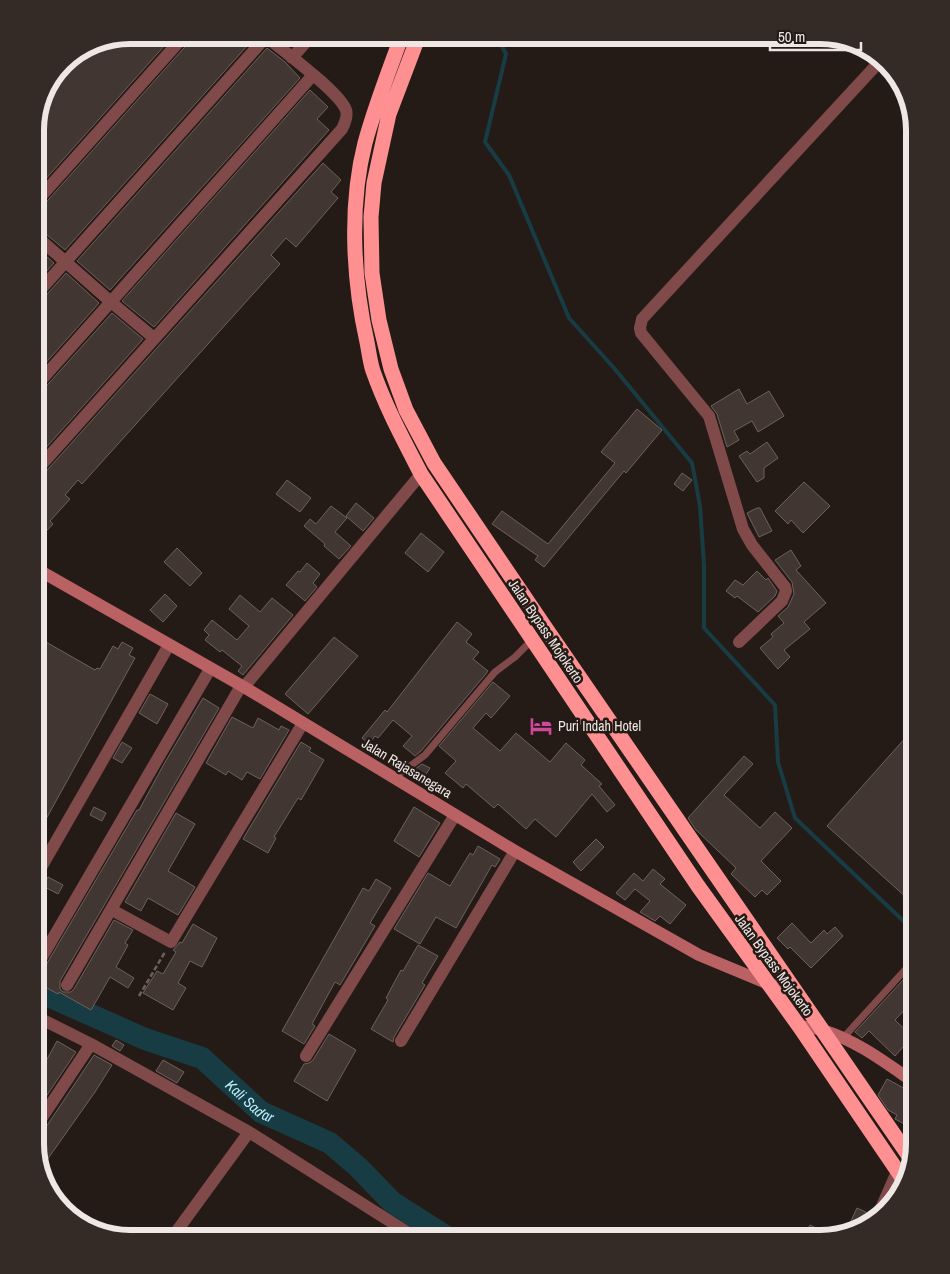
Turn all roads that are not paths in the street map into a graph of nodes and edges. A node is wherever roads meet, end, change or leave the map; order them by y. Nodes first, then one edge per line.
1 (177, 44) edge
2 (258, 44) edge
3 (275, 44) edge
4 (304, 44) edge
5 (399, 44) edge
6 (416, 44) edge
7 (292, 58) junction
8 (876, 65) edge
9 (313, 76) junction
10 (44, 193) edge
11 (44, 243) edge
12 (66, 262) junction
13 (44, 286) edge
14 (111, 302) junction
15 (154, 338) junction
16 (44, 377) edge
17 (44, 462) edge
18 (422, 474) junction
19 (44, 573) edge
20 (532, 639) junction
21 (739, 642) dead end
22 (169, 645) junction
23 (210, 669) junction
24 (242, 686) junction
25 (303, 723) junction
26 (394, 778) junction
27 (455, 815) junction
28 (515, 851) junction
29 (44, 862) edge
30 (112, 910) junction
31 (44, 953) edge
32 (906, 969) edge
33 (769, 984) junction
34 (67, 985) dead end
35 (795, 990) junction
36 (44, 1020) edge
37 (799, 1026) junction
38 (821, 1030) junction
39 (843, 1038) junction
40 (401, 1041) dead end
41 (91, 1044) junction
42 (306, 1056) dead end
43 (906, 1076) edge
44 (44, 1114) edge
45 (249, 1132) junction
46 (906, 1152) edge
47 (900, 1176) edge
48 (178, 1230) edge
49 (404, 1230) edge

1 - 10 street
2 - 12 street
3 - 7 street
4 - 7 street
5 - 18 highway, Jalan Bypass Mojokerto
6 - 35 highway, Jalan Bypass Mojokerto
7 - 9 street
8 - 21 street
9 - 14 street
9 - 15 street
11 - 12 street
12 - 13 street
12 - 14 street
14 - 15 street
14 - 16 street
15 - 17 street
18 - 20 highway, Jalan Bypass Mojokerto
18 - 24 street
19 - 22 street, Jalan Rajasanegara
20 - 26 lane
20 - 33 highway, Jalan Bypass Mojokerto
22 - 23 street, Jalan Rajasanegara
22 - 29 street
23 - 24 street, Jalan Rajasanegara
23 - 31 street
24 - 25 street, Jalan Rajasanegara
24 - 30 street
25 - 26 street, Jalan Rajasanegara
25 - 30 street
26 - 27 street, Jalan Rajasanegara
27 - 28 street, Jalan Rajasanegara
27 - 42 street
28 - 33 street, Jalan Rajasanegara
28 - 40 street
30 - 34 street
32 - 39 lane
33 - 35 street, Jalan Rajasanegara
33 - 37 highway, Jalan Bypass Mojokerto
35 - 38 highway, Jalan Bypass Mojokerto
36 - 41 street
37 - 38 street
37 - 47 highway, Jalan Bypass Mojokerto
38 - 39 street
38 - 46 highway, Jalan Bypass Mojokerto
39 - 43 street
41 - 44 street
41 - 45 street
45 - 48 street
45 - 49 street

